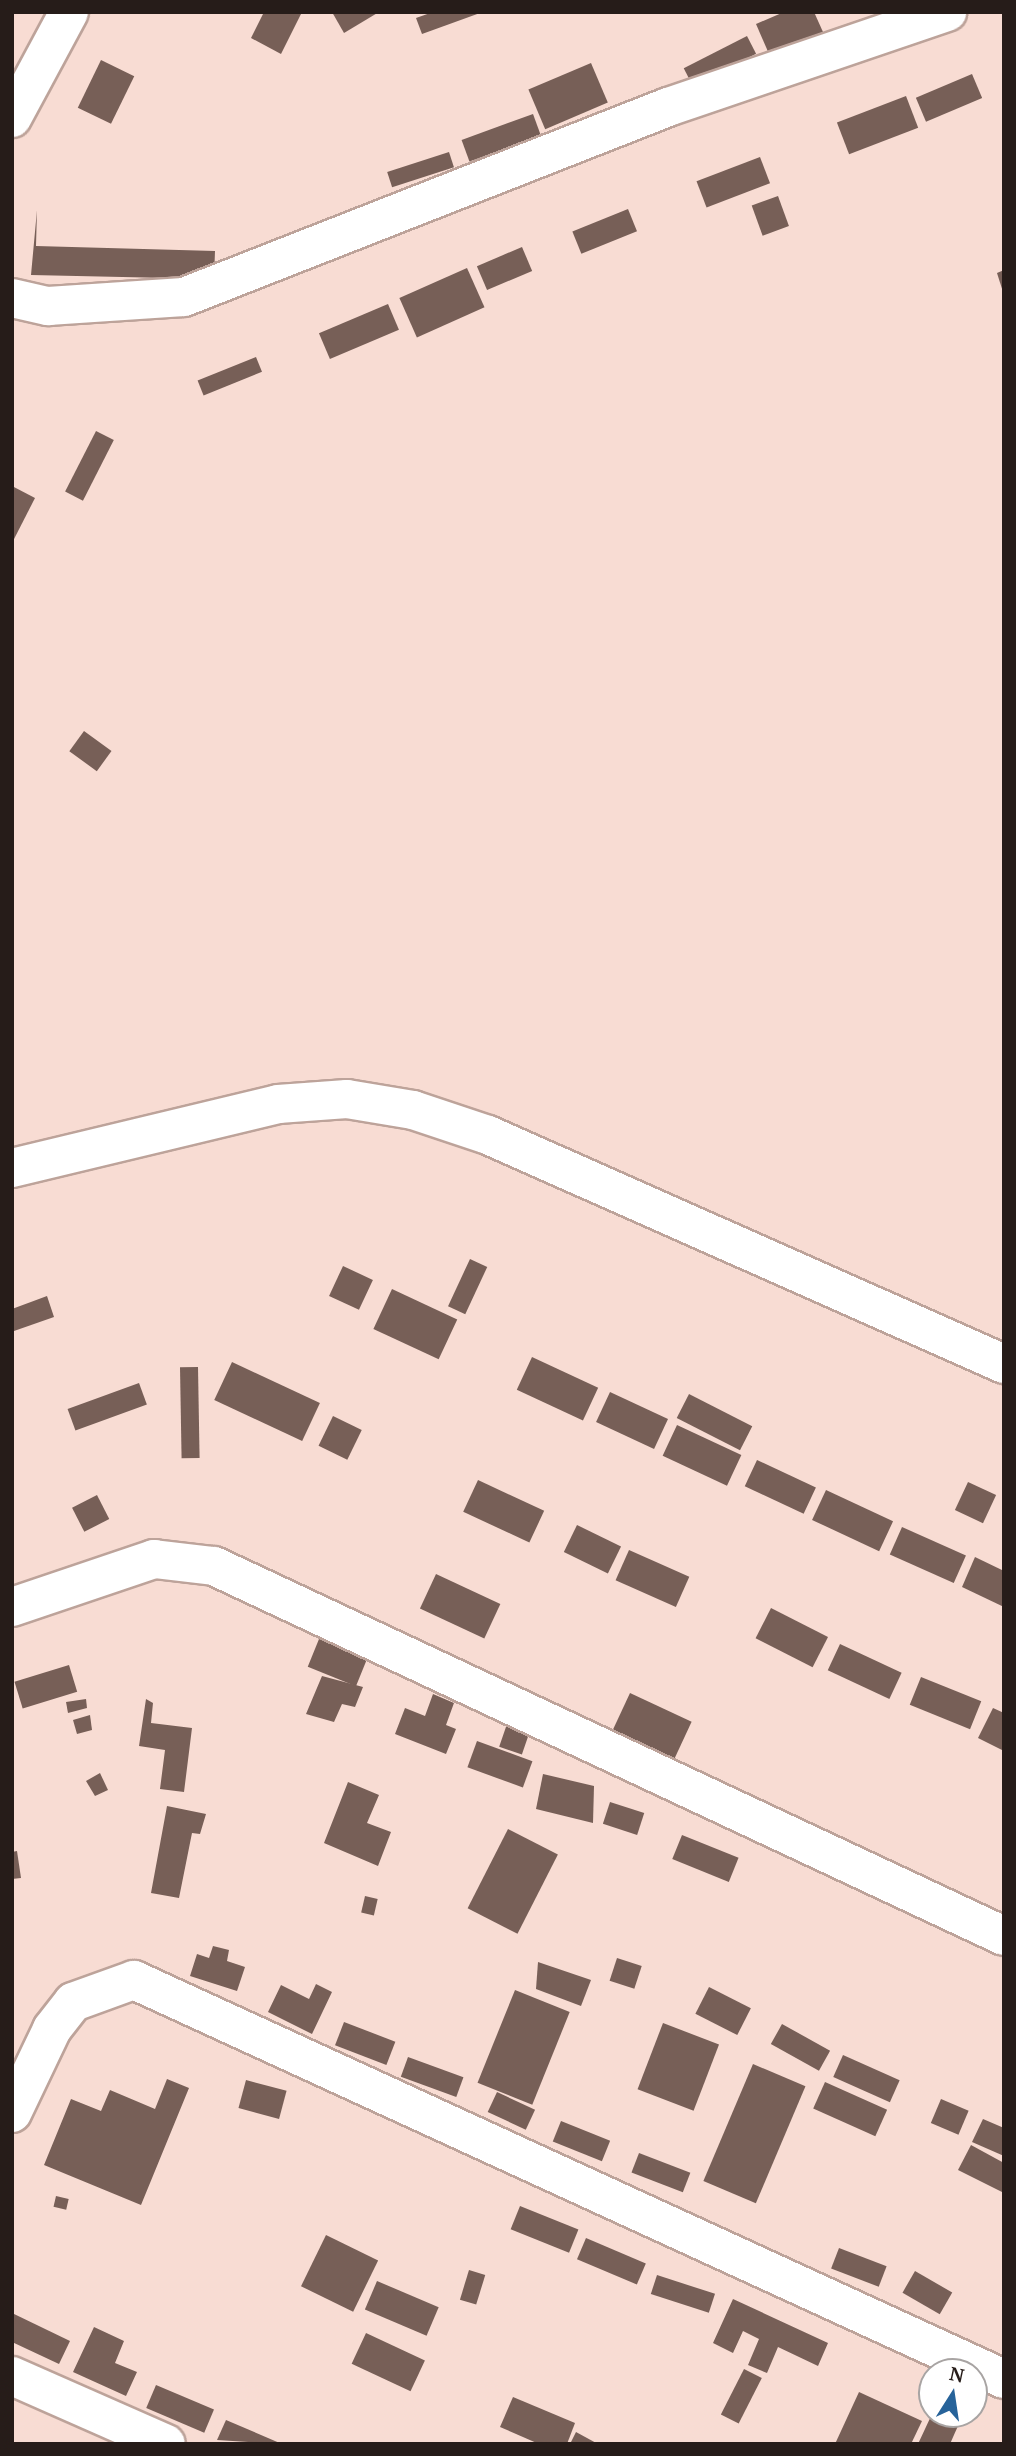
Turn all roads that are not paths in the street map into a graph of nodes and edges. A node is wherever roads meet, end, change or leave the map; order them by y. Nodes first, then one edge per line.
1 (69, 12) edge
2 (947, 12) edge
3 (12, 118) edge
4 (12, 298) edge
5 (12, 1168) edge
6 (1004, 1364) edge
7 (12, 1607) edge
8 (1004, 1936) edge
9 (12, 2113) edge
10 (12, 2376) edge
11 (1004, 2379) edge
12 (166, 2444) edge

1 - 3 street
2 - 4 street
5 - 6 street
7 - 8 street
9 - 11 street
10 - 12 street

